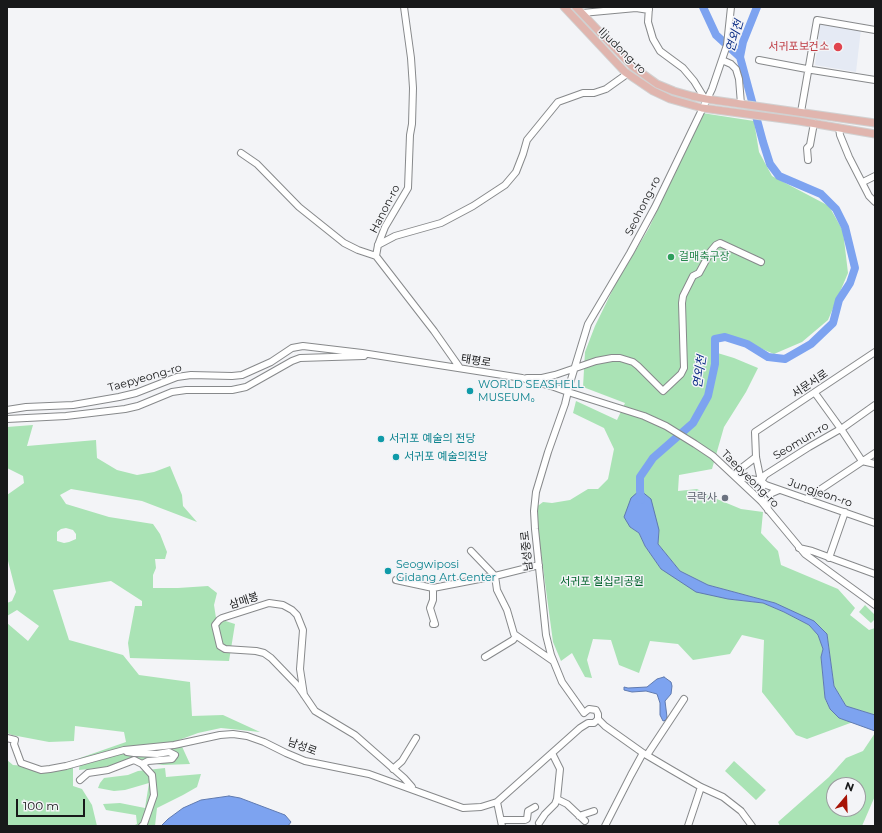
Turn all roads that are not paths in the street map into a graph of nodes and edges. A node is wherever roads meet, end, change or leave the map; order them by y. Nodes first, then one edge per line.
1 (404, 7) edge
2 (564, 7) edge
3 (576, 7) edge
4 (731, 7) edge
5 (649, 8) edge
6 (582, 13) junction
7 (875, 30) edge
8 (722, 60) junction
9 (759, 60) dead end
10 (808, 69) junction
11 (627, 74) junction
12 (875, 80) edge
13 (706, 99) junction
14 (741, 104) junction
15 (702, 108) junction
16 (801, 112) junction
17 (814, 123) junction
18 (875, 123) edge
19 (839, 128) junction
20 (875, 134) edge
21 (241, 153) dead end
22 (808, 160) dead end
23 (875, 176) edge
24 (863, 182) junction
25 (875, 202) edge
26 (378, 245) junction
27 (376, 256) junction
28 (761, 262) dead end
29 (875, 352) edge
30 (379, 356) junction
31 (460, 368) junction
32 (574, 368) junction
33 (522, 378) junction
34 (568, 392) junction
35 (815, 393) junction
36 (875, 405) edge
37 (7, 410) edge
38 (7, 419) edge
39 (841, 428) junction
40 (875, 453) edge
41 (756, 457) junction
42 (862, 461) junction
43 (875, 464) edge
44 (735, 476) junction
45 (761, 480) junction
46 (779, 490) junction
47 (806, 498) junction
48 (761, 501) junction
49 (768, 510) junction
50 (845, 512) junction
51 (875, 523) edge
52 (800, 548) junction
53 (471, 551) dead end
54 (829, 558) junction
55 (539, 565) junction
56 (875, 574) edge
57 (495, 576) junction
58 (396, 580) dead end
59 (433, 588) junction
60 (875, 605) edge
61 (433, 624) dead end
62 (516, 636) junction
63 (485, 657) dead end
64 (553, 661) junction
65 (304, 695) junction
66 (684, 699) dead end
67 (586, 716) junction
68 (597, 721) junction
69 (7, 738) edge
70 (416, 738) dead end
71 (124, 750) junction
72 (552, 753) junction
73 (645, 754) junction
74 (142, 764) junction
75 (392, 769) junction
76 (80, 780) dead end
77 (700, 787) junction
78 (411, 789) junction
79 (557, 799) junction
80 (497, 802) junction
81 (534, 807) dead end
82 (594, 811) dead end
83 (579, 816) junction
84 (585, 821) dead end
85 (501, 823) edge
86 (539, 823) dead end
87 (142, 826) edge
88 (605, 826) edge
89 (688, 826) edge
90 (752, 826) edge

1 - 26 street, Hanon-ro
2 - 11 main road, Iljudong-ro
3 - 6 main road, Iljudong-ro
4 - 8 street, Seohong-ro
5 - 6 street
5 - 13 street
6 - 13 main road, Iljudong-ro
7 - 10 street
8 - 13 street, Seohong-ro
8 - 14 street
9 - 10 street
10 - 12 street
10 - 16 street
11 - 15 main road, Iljudong-ro
11 - 26 street
13 - 14 main road, Iljudong-ro
13 - 15 street, Seohong-ro
14 - 16 main road, Iljudong-ro
15 - 17 main road, Iljudong-ro
15 - 32 street, Seohong-ro
16 - 18 main road
17 - 19 main road
17 - 22 street
19 - 20 main road
19 - 24 street
21 - 27 street
23 - 24 street
24 - 25 street
26 - 27 street, Hanon-ro
27 - 31 street
28 - 32 street
29 - 35 street, 서문서로
30 - 31 street, 태평로
30 - 37 street, Taepyeong-ro
30 - 38 street, Taepyeong-ro
31 - 33 street, 태평로
32 - 33 street
32 - 34 street, Seohong-ro
33 - 34 street, 태평로
34 - 44 street, Taepyeong-ro
34 - 55 street, 남성중로
35 - 39 street
35 - 41 street, 서문서로
36 - 39 street, Seomun-ro
39 - 42 street
39 - 45 street, Seomun-ro
40 - 42 street
41 - 44 street
41 - 45 street
42 - 43 street
42 - 47 street
44 - 45 street
44 - 48 street, Taepyeong-ro
45 - 46 street, Jungjeon-ro
45 - 48 street
46 - 47 street, Jungjeon-ro
46 - 49 street
47 - 50 street, Jungjeon-ro
48 - 49 street, Taepyeong-ro
49 - 52 street, Taepyeong-ro
50 - 51 street, Jungjeon-ro
50 - 54 street
52 - 54 street
52 - 60 street, Taepyeong-ro
53 - 57 street
54 - 56 street
55 - 57 street
55 - 64 street, 남성중로
57 - 59 street
57 - 62 street
58 - 59 street
59 - 61 street
62 - 63 street
62 - 64 street
64 - 67 street, 남성중로
65 - 65 street, 삼매봉
65 - 75 street, 삼매봉
66 - 73 street
67 - 68 street
67 - 68 street, 남성중로
67 - 72 street, 남성로
68 - 73 street, 남성중로
69 - 71 street, 남성로
70 - 75 street
71 - 74 street
71 - 78 street, 남성로
72 - 79 street
72 - 80 street, 남성로
73 - 77 street, 남성중로
73 - 88 street
74 - 76 street
74 - 87 street
75 - 78 street, 삼매봉
77 - 89 street
77 - 90 street, 남성중로
78 - 80 street, 남성로
79 - 83 street
79 - 86 street
80 - 85 street
81 - 85 street
82 - 83 street
83 - 84 street

